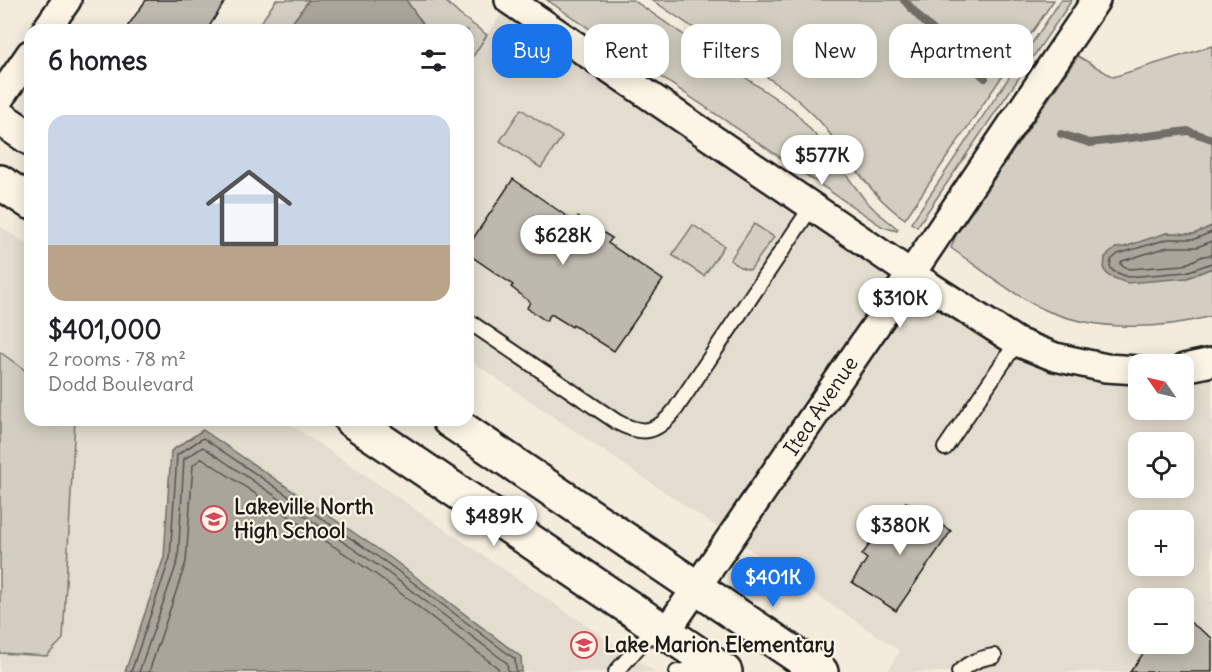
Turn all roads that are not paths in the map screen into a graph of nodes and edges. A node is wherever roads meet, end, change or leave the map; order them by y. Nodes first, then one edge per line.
1 (67, 0) edge
2 (509, 0) edge
3 (1096, 0) edge
4 (50, 24) edge
5 (24, 63) edge
6 (0, 98) edge
7 (0, 118) edge
8 (24, 134) edge
9 (0, 182) edge
10 (24, 198) edge
11 (812, 206) junction
12 (911, 274) junction
13 (474, 325) edge
14 (1017, 342) junction
15 (1212, 362) edge
16 (1194, 366) edge
17 (1128, 369) edge
18 (360, 426) edge
19 (458, 426) edge
20 (945, 448) dead end
21 (696, 586) junction
22 (666, 632) junction
23 (994, 656) dead end
24 (720, 669) edge
25 (616, 672) edge
26 (677, 672) edge
27 (821, 672) edge
28 (959, 672) edge

1 - 4 street
2 - 11 street
3 - 12 street, Itea Avenue
5 - 6 street
7 - 8 main road
9 - 10 main road
11 - 12 street
11 - 13 lane
12 - 14 street
12 - 21 street, Itea Avenue
14 - 17 street
14 - 20 lane
15 - 16 street
18 - 22 main road
19 - 21 main road
21 - 22 street, Itea Avenue
21 - 27 main road
22 - 24 main road
22 - 25 lane
23 - 28 lane
24 - 26 lane

